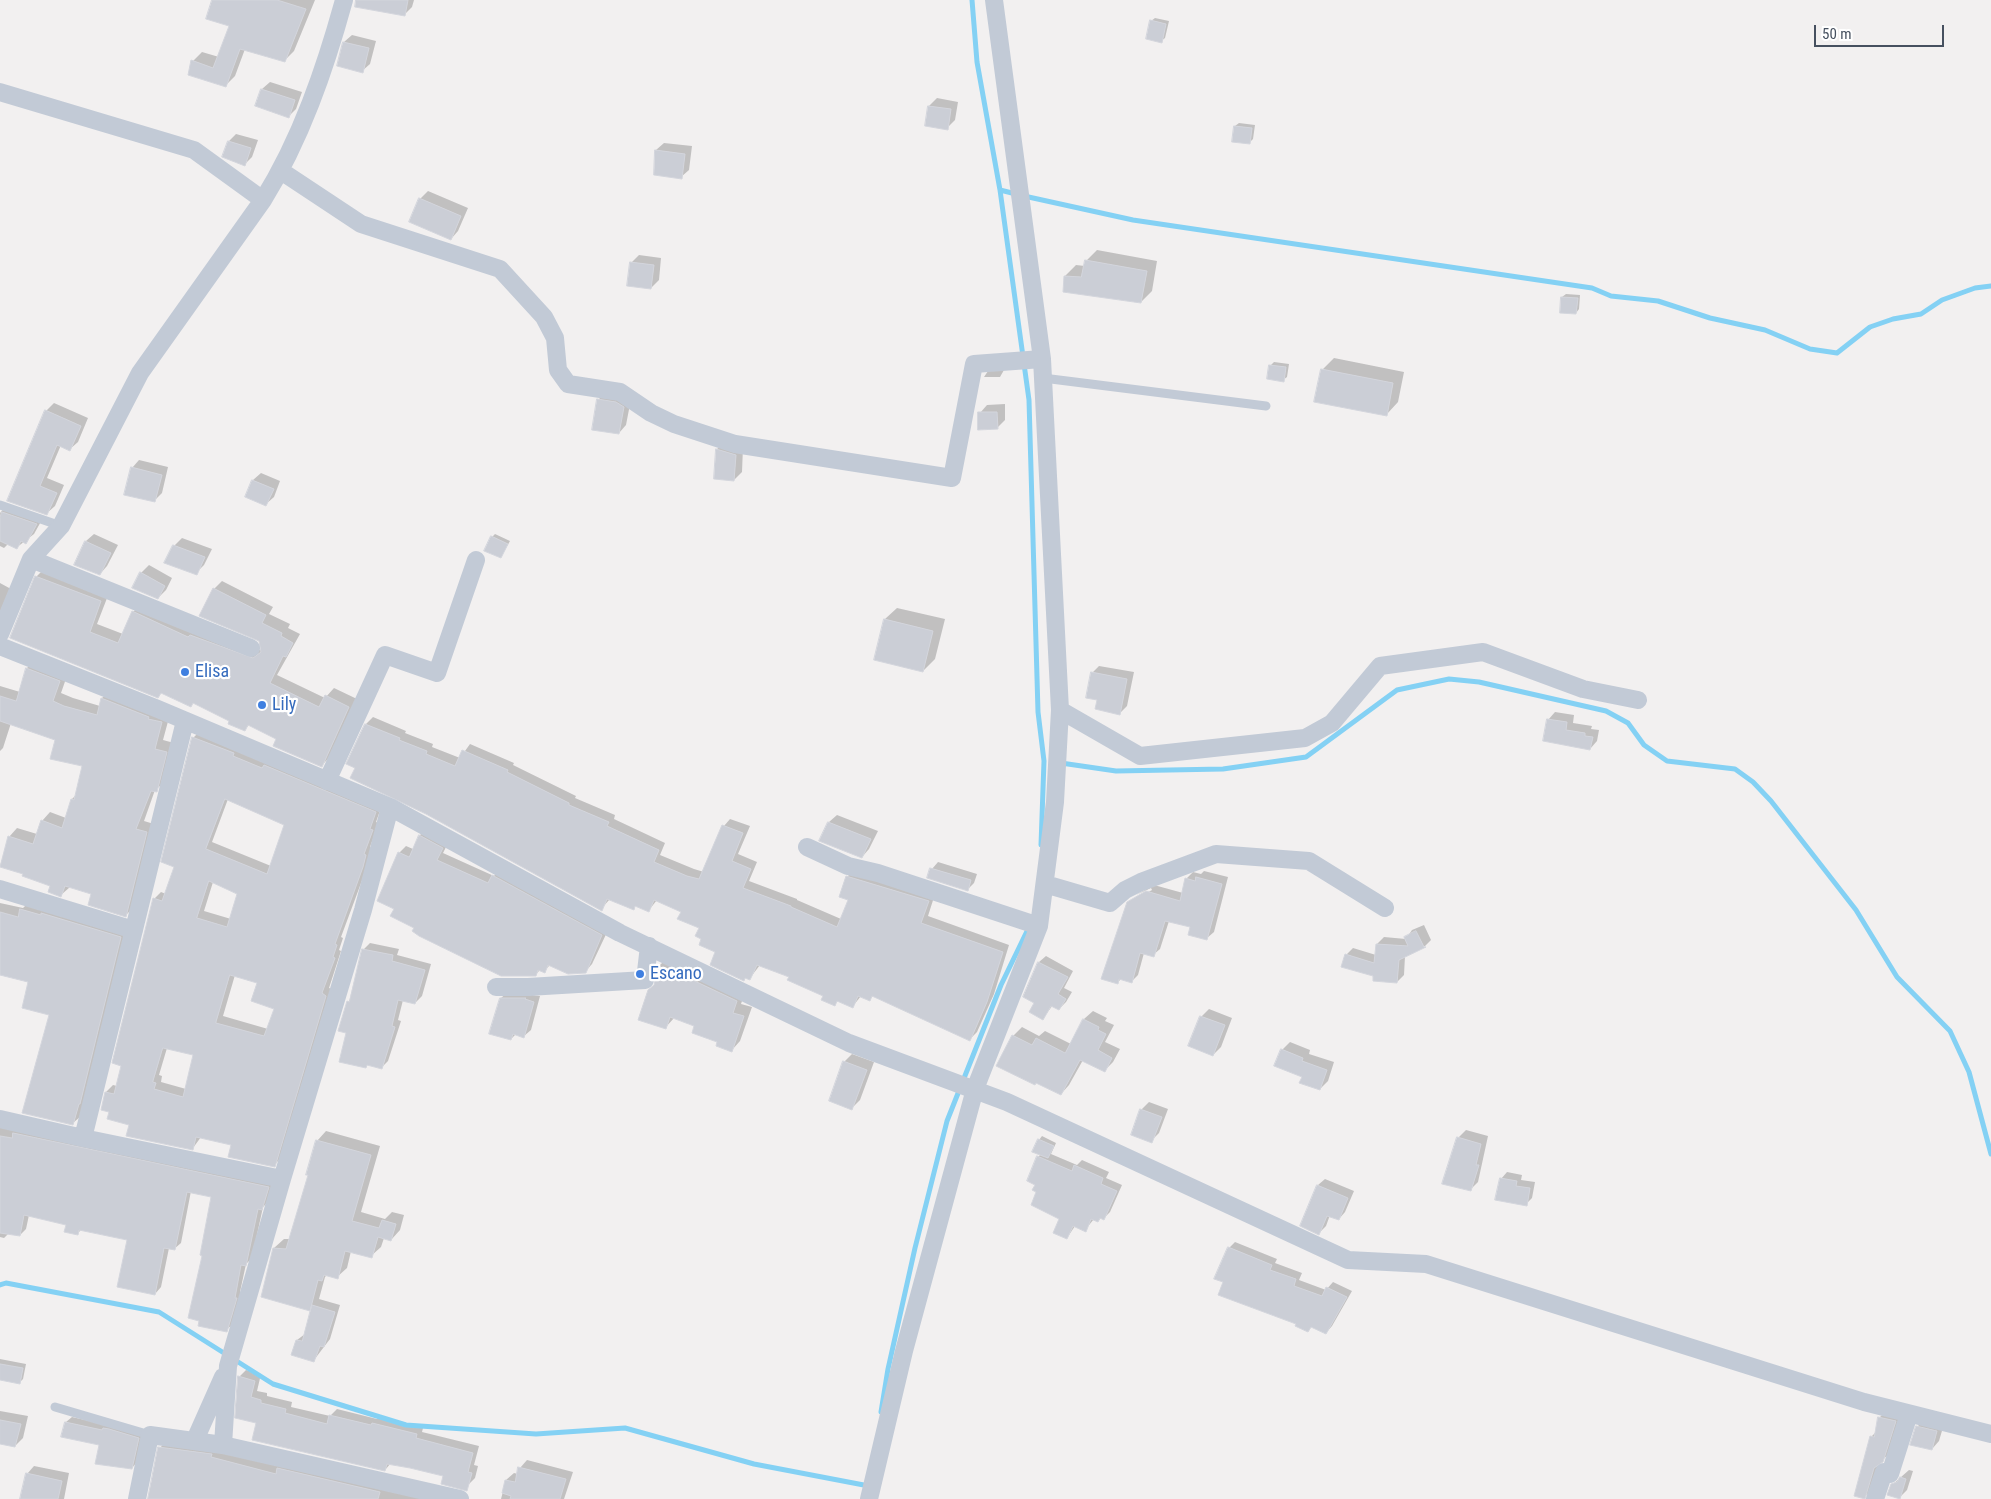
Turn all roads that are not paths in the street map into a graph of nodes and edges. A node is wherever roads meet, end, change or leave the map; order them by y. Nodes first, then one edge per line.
1 (344, 0) edge
2 (994, 0) edge
3 (0, 92) edge
4 (280, 171) junction
5 (263, 200) junction
6 (1042, 359) junction
7 (1043, 378) junction
8 (1266, 406) dead end
9 (0, 506) edge
10 (61, 526) junction
11 (30, 559) junction
12 (476, 560) dead end
13 (0, 634) edge
14 (0, 646) edge
15 (251, 648) dead end
16 (1638, 700) dead end
17 (1060, 710) junction
18 (185, 721) junction
19 (327, 781) junction
20 (390, 808) junction
21 (807, 847) dead end
22 (1045, 884) junction
23 (0, 890) edge
24 (1385, 908) dead end
25 (1039, 926) junction
26 (134, 930) junction
27 (649, 946) junction
28 (496, 987) dead end
29 (975, 1089) junction
30 (0, 1119) edge
31 (83, 1138) junction
32 (282, 1178) junction
33 (228, 1366) junction
34 (55, 1407) dead end
35 (1910, 1414) junction
36 (1991, 1434) edge
37 (150, 1435) junction
38 (195, 1440) junction
39 (223, 1445) junction
40 (137, 1499) edge
41 (460, 1499) edge
42 (869, 1499) edge
43 (1875, 1499) edge

1 - 4 street
2 - 6 street
3 - 5 street
4 - 5 street
4 - 6 street
5 - 10 street
6 - 7 street
7 - 8 lane
7 - 17 street
9 - 10 lane
10 - 11 street
11 - 13 street
11 - 15 street
12 - 19 street
14 - 18 street
16 - 17 street
17 - 22 street
18 - 19 street
18 - 26 street
19 - 20 street
20 - 27 street
20 - 32 street
21 - 25 street
22 - 24 street
22 - 25 street
23 - 26 street
25 - 29 street
26 - 31 street
27 - 28 street
27 - 29 street
29 - 35 street
29 - 42 street
30 - 31 street
31 - 32 street
32 - 33 street
33 - 38 street
33 - 39 street
34 - 37 lane
35 - 36 street
35 - 43 street
37 - 38 street
37 - 40 street
38 - 39 street
39 - 41 street

